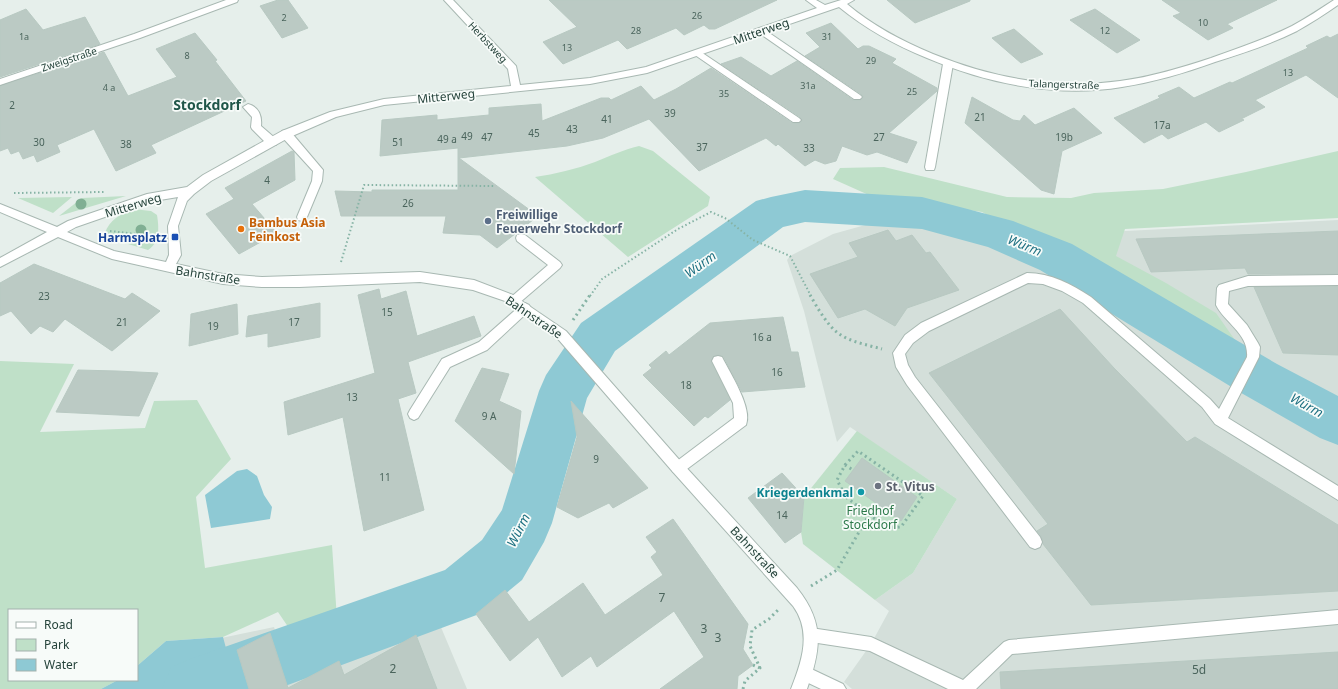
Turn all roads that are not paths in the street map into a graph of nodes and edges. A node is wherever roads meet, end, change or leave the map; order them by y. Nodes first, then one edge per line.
1 (234, 0) edge
2 (448, 0) edge
3 (810, 0) edge
4 (850, 0) edge
5 (1338, 1) edge
6 (840, 4) junction
7 (825, 9) junction
8 (762, 31) junction
9 (698, 53) junction
10 (948, 64) junction
11 (0, 82) edge
12 (516, 89) junction
13 (857, 97) dead end
14 (248, 107) dead end
15 (796, 120) dead end
16 (286, 134) junction
17 (272, 142) junction
18 (930, 167) dead end
19 (190, 191) junction
20 (0, 208) edge
21 (302, 217) dead end
22 (56, 232) junction
23 (521, 238) dead end
24 (0, 263) edge
25 (169, 268) junction
26 (1338, 280) edge
27 (514, 301) junction
28 (525, 308) junction
29 (718, 361) dead end
30 (414, 414) dead end
31 (1220, 420) junction
32 (678, 468) junction
33 (1338, 494) edge
34 (1035, 542) dead end
35 (1338, 617) edge
36 (811, 635) junction
37 (805, 674) junction
38 (799, 689) edge
39 (838, 689) edge

1 - 11 street, Zweigstraße
2 - 12 street, Herbstweg
3 - 7 street
4 - 6 street, Mitterweg
5 - 10 street, Talangerstraße
6 - 7 street, Mitterweg
6 - 10 street, Talangerstraße
7 - 8 street, Mitterweg
8 - 9 street, Mitterweg
8 - 13 street
9 - 12 street, Mitterweg
9 - 15 street
10 - 18 street
12 - 16 street, Mitterweg
14 - 17 street
16 - 17 street, Mitterweg
16 - 21 street
17 - 19 street, Mitterweg
19 - 22 street, Mitterweg
19 - 25 street
20 - 22 street, Bahnstraße
22 - 24 street, Mitterweg
22 - 25 street, Bahnstraße
23 - 27 street
25 - 27 street, Bahnstraße
26 - 31 street
27 - 28 street, Bahnstraße
28 - 30 street
28 - 32 street, Bahnstraße
29 - 32 street
31 - 33 street
31 - 34 street
32 - 36 street, Bahnstraße
35 - 36 street
36 - 37 street, Bahnstraße
37 - 38 street, Bahnstraße
37 - 39 street

